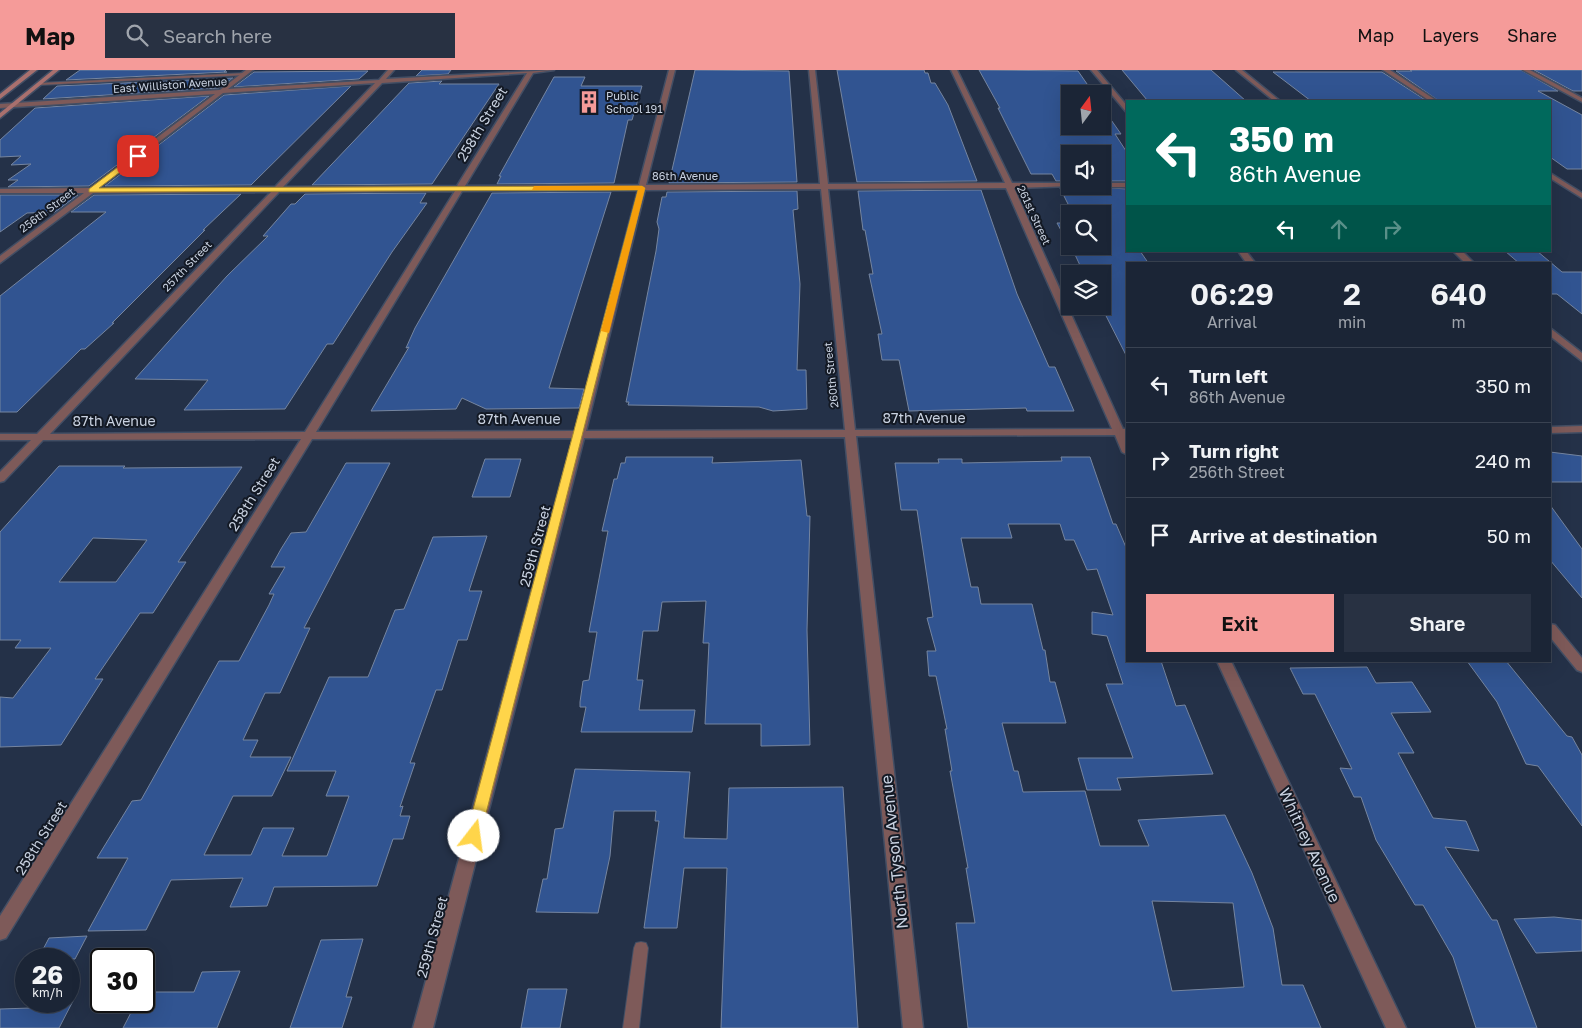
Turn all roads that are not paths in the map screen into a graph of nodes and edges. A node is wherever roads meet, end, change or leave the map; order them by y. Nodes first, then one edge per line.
1 (34, 70) edge
2 (56, 70) edge
3 (391, 70) edge
4 (551, 70) edge
5 (672, 70) edge
6 (812, 70) edge
7 (954, 70) edge
8 (1094, 70) edge
9 (1239, 70) edge
10 (1386, 70) edge
11 (1526, 70) edge
12 (531, 71) edge
13 (248, 72) edge
14 (380, 81) junction
15 (39, 84) junction
16 (222, 92) junction
17 (0, 97) edge
18 (1275, 100) edge
19 (1432, 100) edge
20 (1582, 100) edge
21 (0, 106) edge
22 (13, 106) junction
23 (1126, 110) edge
24 (0, 116) edge
25 (1551, 176) edge
26 (1551, 184) edge
27 (1564, 184) junction
28 (1582, 184) edge
29 (1008, 185) junction
30 (1061, 185) edge
31 (1111, 185) edge
32 (1126, 185) edge
33 (824, 187) junction
34 (642, 188) junction
35 (460, 189) junction
36 (92, 190) junction
37 (276, 190) junction
38 (0, 191) edge
39 (1582, 196) edge
40 (1243, 252) edge
41 (1458, 252) edge
42 (0, 260) edge
43 (1250, 262) edge
44 (1469, 262) edge
45 (1551, 331) edge
46 (1582, 358) edge
47 (1582, 429) edge
48 (1551, 430) edge
49 (1124, 432) edge
50 (580, 433) junction
51 (850, 433) junction
52 (309, 435) junction
53 (0, 437) edge
54 (40, 437) junction
55 (0, 479) edge
56 (1551, 629) edge
57 (1224, 662) edge
58 (1582, 667) edge
59 (875, 676) joint
60 (0, 932) edge
61 (641, 948) dead end
62 (423, 1028) edge
63 (631, 1028) edge
64 (913, 1028) edge
65 (1396, 1028) edge

1 - 17 main road
2 - 15 main road
3 - 14 street, 257th Street
4 - 12 street, East Williston Avenue
5 - 34 street, 259th Street
6 - 33 street, 260th Street
7 - 29 street, 261st Street
8 - 23 street
9 - 18 street
10 - 19 street
11 - 20 street
12 - 14 street, East Williston Avenue
12 - 35 street, 258th Street
13 - 15 lane
13 - 16 street, 256th Street
14 - 16 street, East Williston Avenue
14 - 37 street, 257th Street
15 - 22 main road
16 - 22 street, East Williston Avenue
16 - 36 street, 256th Street
21 - 22 street, East Williston Avenue
22 - 24 main road
25 - 27 street
26 - 27 street
27 - 28 street
27 - 39 street
29 - 30 street, 86th Avenue
29 - 33 street, 86th Avenue
29 - 49 street, 261st Street
31 - 32 street
33 - 34 street, 86th Avenue
33 - 51 street, 260th Street
34 - 35 street, 86th Avenue
34 - 50 street, 259th Street
35 - 37 street, 86th Avenue
35 - 52 street, 258th Street
36 - 37 street, 86th Avenue
36 - 38 street, 86th Avenue
36 - 42 street, 256th Street
37 - 54 street, 257th Street
40 - 43 street
41 - 44 street
45 - 46 street
47 - 48 street
49 - 51 street, 87th Avenue
50 - 51 street, 87th Avenue
50 - 52 street, 87th Avenue
50 - 62 street, 259th Street
51 - 59 street, 260th Street
52 - 54 street, 87th Avenue
52 - 60 street, 258th Street
53 - 54 street, 87th Avenue
54 - 55 street, 257th Street
56 - 58 street
57 - 65 street, Whitney Avenue
59 - 64 street, North Tyson Avenue
61 - 63 lane

